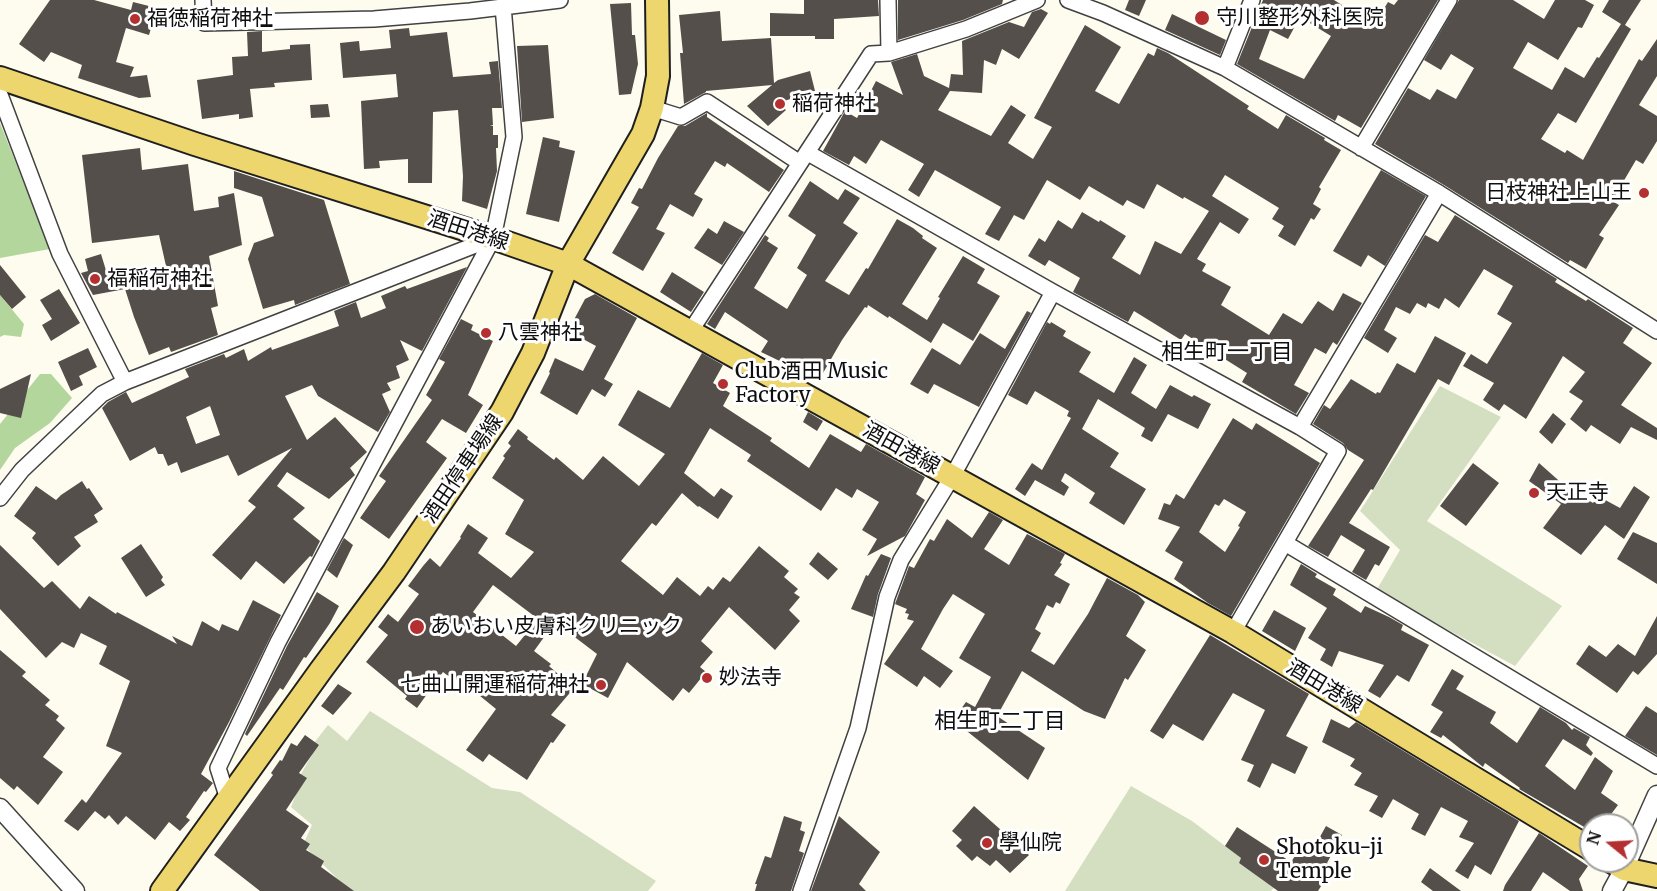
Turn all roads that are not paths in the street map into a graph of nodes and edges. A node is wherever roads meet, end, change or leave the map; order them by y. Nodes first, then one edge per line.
1 (202, 0) edge
2 (560, 0) edge
3 (657, 0) edge
4 (888, 0) edge
5 (1037, 0) edge
6 (1068, 0) edge
7 (1252, 0) edge
8 (1449, 0) edge
9 (503, 6) junction
10 (889, 53) junction
11 (1225, 68) junction
12 (0, 78) edge
13 (0, 95) edge
14 (652, 108) junction
15 (1361, 148) junction
16 (804, 158) junction
17 (1439, 193) junction
18 (493, 238) junction
19 (568, 264) junction
20 (1053, 292) junction
21 (1657, 331) edge
22 (690, 332) junction
23 (125, 382) junction
24 (1300, 427) junction
25 (952, 477) junction
26 (0, 498) edge
27 (1285, 543) junction
28 (1233, 632) junction
29 (1657, 766) edge
30 (1657, 795) edge
31 (228, 799) junction
32 (0, 808) edge
33 (1639, 827) edge
34 (1579, 842) edge
35 (1639, 871) edge
36 (1616, 873) edge
37 (1625, 873) edge
38 (1657, 876) edge
39 (75, 891) edge
40 (162, 891) edge
41 (801, 891) edge
42 (1612, 891) edge
43 (1640, 891) edge

1 - 9 street
2 - 9 street
3 - 14 main road, 酒田停車場線
4 - 10 street
5 - 10 street
6 - 11 street
7 - 11 street
8 - 15 street
9 - 18 street
10 - 16 street
11 - 15 street
12 - 18 main road, 酒田港線
13 - 23 street
14 - 16 street
14 - 19 main road, 酒田停車場線
15 - 17 street
16 - 20 street
16 - 22 street
17 - 21 street
17 - 24 street
18 - 19 main road, 酒田港線
18 - 23 street
18 - 31 street
19 - 22 main road, 酒田港線
19 - 31 main road, 酒田停車場線
20 - 24 street
20 - 25 street
22 - 25 main road, 酒田港線
23 - 26 street
24 - 27 street
25 - 28 main road, 酒田港線
25 - 41 street
27 - 28 street
27 - 29 street
28 - 34 main road, 酒田港線
30 - 33 street
31 - 40 main road, 酒田停車場線
32 - 39 street
35 - 38 main road
36 - 42 street
37 - 43 main road

